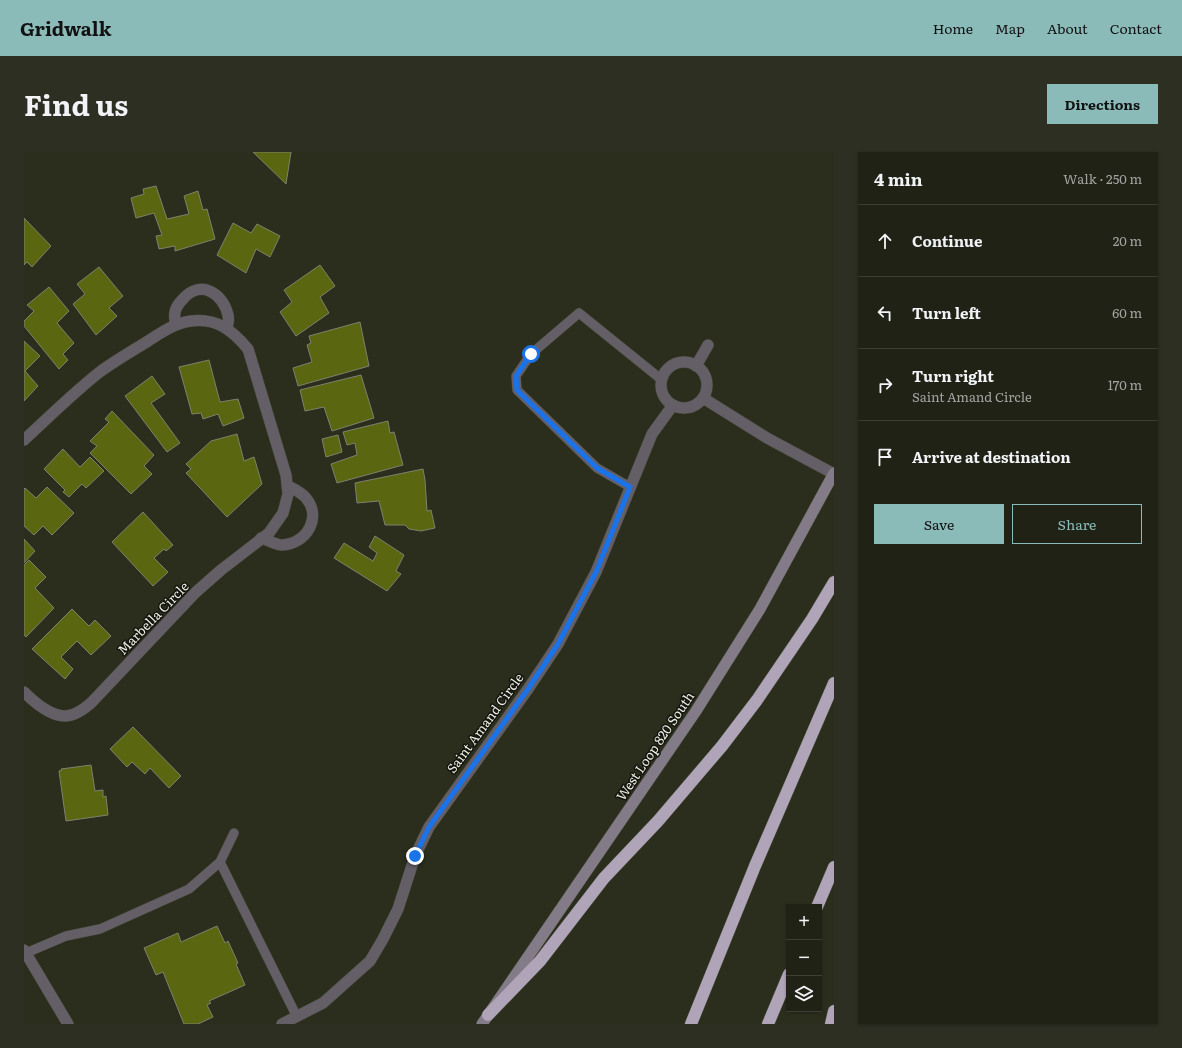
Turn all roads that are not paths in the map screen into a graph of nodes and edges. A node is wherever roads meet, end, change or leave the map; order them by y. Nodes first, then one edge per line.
1 (176, 324) junction
2 (227, 327) junction
3 (708, 345) dead end
4 (696, 366) junction
5 (662, 380) junction
6 (703, 398) junction
7 (674, 405) junction
8 (24, 440) edge
9 (834, 474) edge
10 (288, 486) junction
11 (630, 487) junction
12 (261, 538) junction
13 (834, 582) edge
14 (834, 683) edge
15 (24, 692) edge
16 (234, 833) dead end
17 (220, 862) junction
18 (834, 867) edge
19 (818, 904) edge
20 (25, 952) edge
21 (788, 976) edge
22 (834, 1011) edge
23 (297, 1017) junction
24 (485, 1019) edge
25 (68, 1024) edge
26 (282, 1024) edge
27 (691, 1024) edge
28 (768, 1024) edge
29 (831, 1024) edge

1 - 2 street, Marbella Circle
1 - 2 street
1 - 8 street, Marbella Circle
2 - 10 street, Marbella Circle
3 - 4 street
4 - 5 street
4 - 6 street
5 - 7 street
5 - 11 lane
6 - 7 street
6 - 9 street
7 - 11 street, Saint Amand Circle
9 - 24 main road, West Loop 820 South
10 - 12 street, Marbella Circle
10 - 12 street
11 - 23 street, Saint Amand Circle
12 - 15 street, Marbella Circle
13 - 24 highway
14 - 27 highway
16 - 17 lane
17 - 20 lane
17 - 23 lane
18 - 19 highway
20 - 25 street
21 - 28 highway
22 - 29 highway
23 - 26 street, Saint Amand Circle

